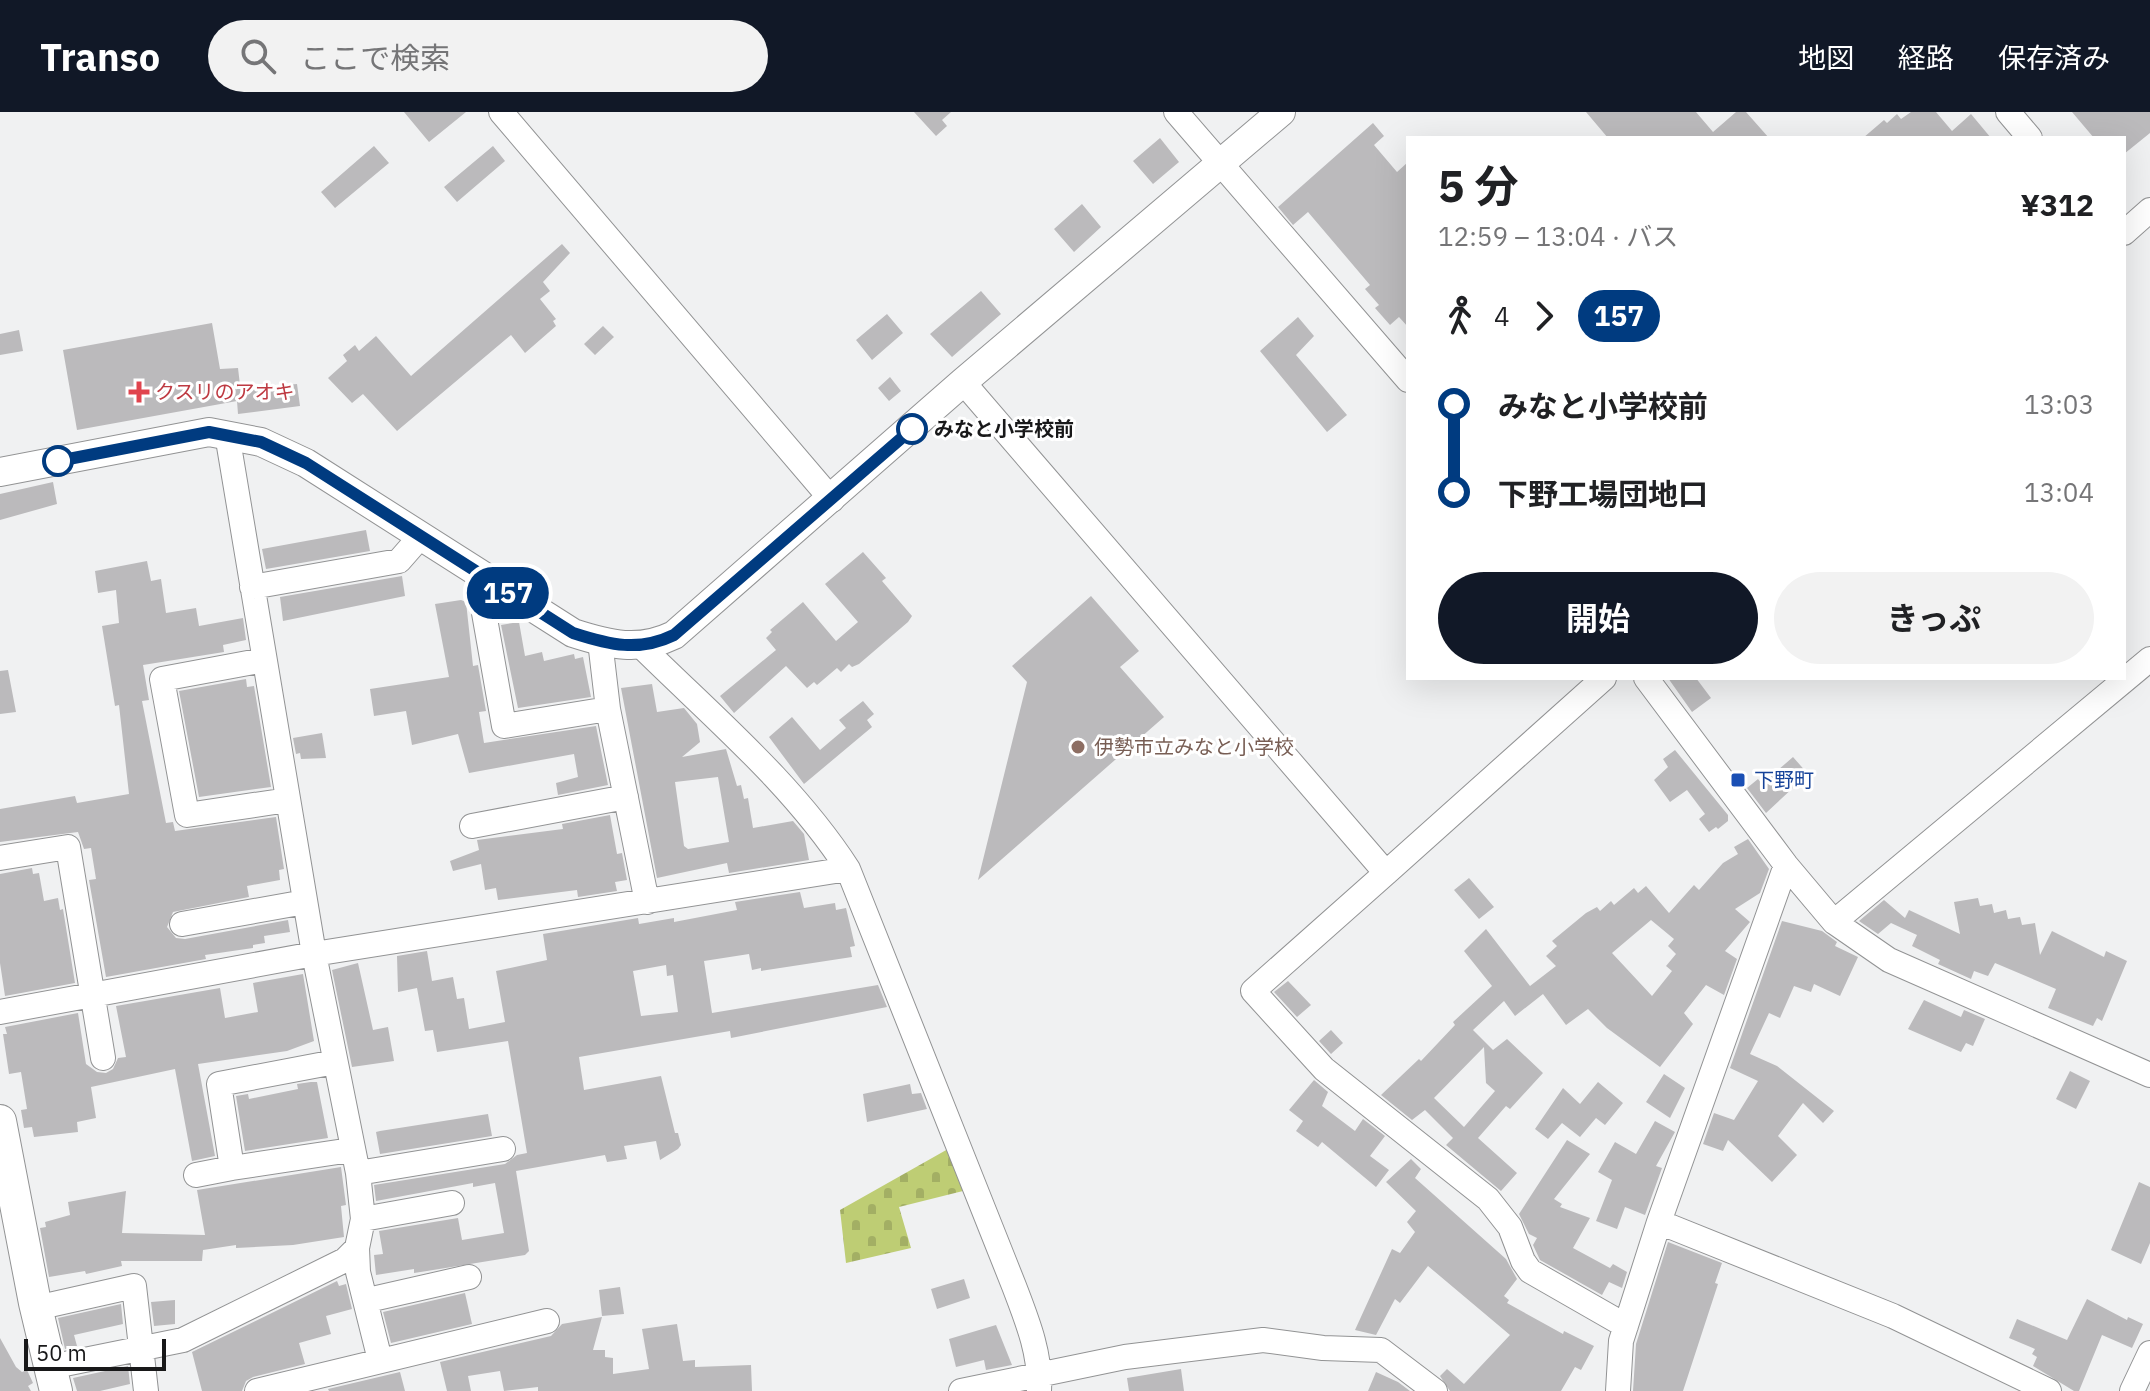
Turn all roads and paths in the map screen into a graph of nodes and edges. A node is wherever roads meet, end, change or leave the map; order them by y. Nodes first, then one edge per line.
1 (501, 112) edge
2 (1176, 112) edge
3 (1281, 112) edge
4 (2008, 112) edge
5 (2028, 136) edge
6 (1220, 164) junction
7 (2150, 210) edge
8 (2126, 231) edge
9 (1406, 378) edge
10 (963, 382) junction
11 (227, 434) junction
12 (0, 472) edge
13 (832, 500) junction
14 (420, 537) junction
15 (496, 585) junction
16 (252, 587) junction
17 (600, 641) junction
18 (642, 647) junction
19 (2150, 659) edge
20 (264, 660) junction
21 (2126, 679) edge
22 (1602, 680) edge
23 (1647, 680) edge
24 (2125, 680) edge
25 (608, 709) junction
26 (626, 797) junction
27 (288, 800) junction
28 (472, 826) dead end
29 (0, 858) edge
30 (1786, 865) junction
31 (848, 869) junction
32 (1386, 873) junction
33 (305, 902) junction
34 (647, 902) junction
35 (1834, 922) junction
36 (182, 924) dead end
37 (314, 954) junction
38 (91, 995) junction
39 (0, 1012) edge
40 (103, 1058) dead end
41 (335, 1062) junction
42 (2150, 1075) edge
43 (0, 1121) edge
44 (503, 1149) dead end
45 (354, 1162) junction
46 (232, 1168) junction
47 (196, 1175) dead end
48 (452, 1203) dead end
49 (363, 1219) junction
50 (1659, 1222) junction
51 (357, 1248) junction
52 (469, 1277) dead end
53 (368, 1300) junction
54 (36, 1308) junction
55 (547, 1321) dead end
56 (1626, 1326) junction
57 (140, 1347) junction
58 (2150, 1353) edge
59 (380, 1360) junction
60 (53, 1379) edge
61 (1039, 1383) edge
62 (146, 1391) edge
63 (257, 1391) edge
64 (961, 1391) edge
65 (1435, 1391) edge
66 (1618, 1391) edge
67 (2049, 1391) edge
68 (2132, 1391) edge

1 - 13 street
2 - 6 street
3 - 6 street
4 - 5 street
6 - 9 street
6 - 10 street
7 - 8 street
10 - 13 street
10 - 32 street
11 - 12 street
11 - 14 street
11 - 16 street
13 - 18 street
14 - 15 street
14 - 16 street
15 - 17 street
15 - 25 street
16 - 20 street
17 - 18 street
17 - 25 street
18 - 31 street
19 - 21 street
20 - 27 street
20 - 27 street
22 - 32 street
23 - 30 street
24 - 35 street
25 - 26 street
26 - 28 street
26 - 34 street
27 - 33 street
29 - 38 street
30 - 35 street
30 - 50 street
31 - 34 street
31 - 61 street
32 - 56 street
33 - 36 street
33 - 37 street
34 - 37 street
35 - 42 street
37 - 38 street
37 - 41 street
38 - 39 street
38 - 40 street
41 - 45 street
41 - 46 street
43 - 54 main road
44 - 45 street
45 - 46 street
45 - 49 street
46 - 47 street
48 - 49 street
49 - 51 street
50 - 56 street
50 - 67 street
51 - 53 street
51 - 57 street
52 - 53 street
53 - 59 street
54 - 57 street
54 - 60 main road
55 - 59 street
56 - 66 street
57 - 60 street
57 - 62 street
58 - 68 street
59 - 63 street
61 - 64 street
61 - 65 street

